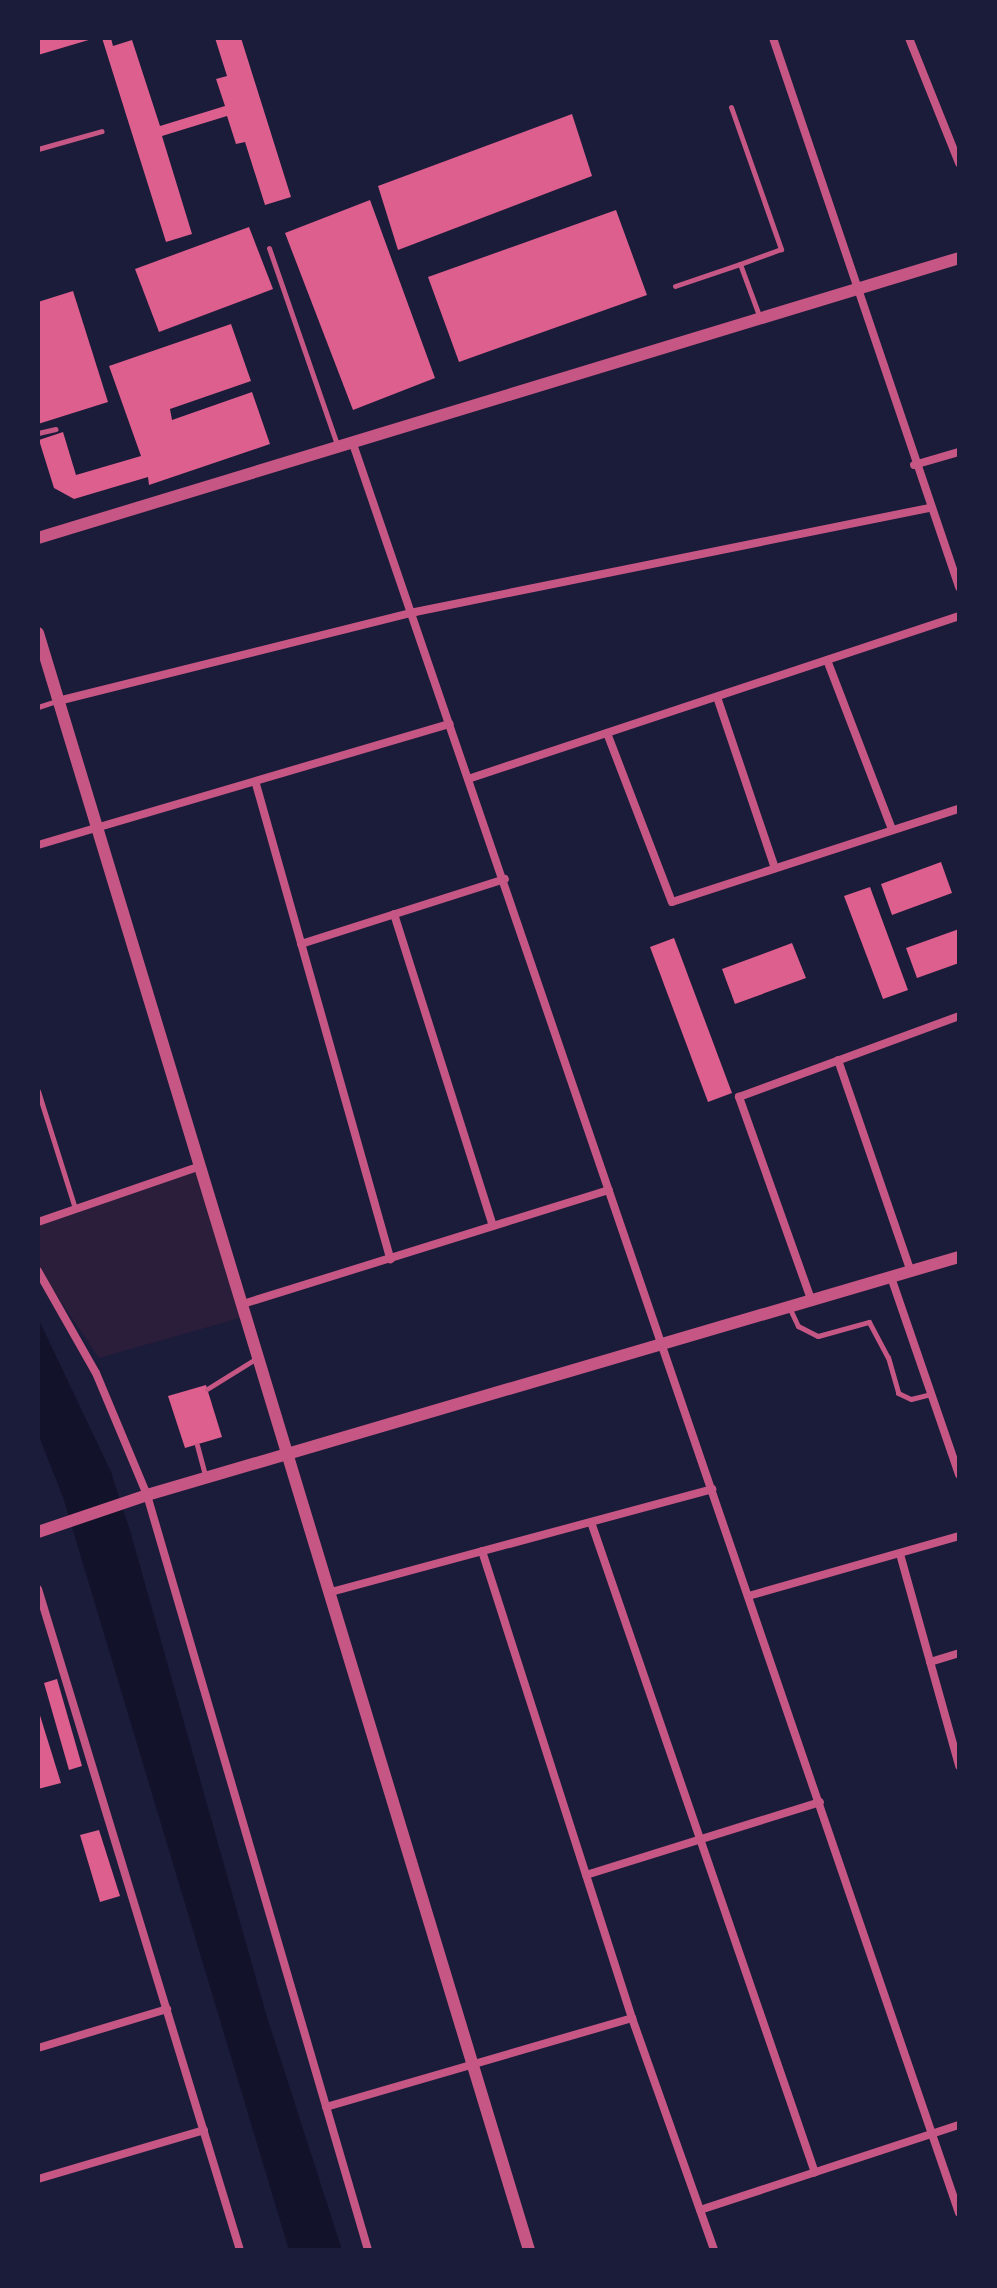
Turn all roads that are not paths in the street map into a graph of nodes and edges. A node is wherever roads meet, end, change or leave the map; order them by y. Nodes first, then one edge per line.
1 (773, 38) edge
2 (909, 38) edge
3 (731, 107) dead end
4 (102, 131) dead end
5 (38, 149) edge
6 (959, 163) edge
7 (269, 248) dead end
8 (959, 258) edge
9 (740, 264) junction
10 (675, 286) dead end
11 (855, 290) junction
12 (760, 319) junction
13 (56, 429) dead end
14 (38, 433) edge
15 (352, 441) junction
16 (337, 445) junction
17 (959, 452) edge
18 (914, 465) junction
19 (929, 508) junction
20 (38, 538) edge
21 (959, 587) edge
22 (415, 612) junction
23 (959, 616) edge
24 (38, 633) edge
25 (827, 660) junction
26 (717, 697) junction
27 (58, 701) junction
28 (38, 707) edge
29 (450, 724) junction
30 (607, 733) junction
31 (471, 778) junction
32 (256, 784) junction
33 (959, 809) edge
34 (96, 828) junction
35 (892, 829) junction
36 (38, 845) edge
37 (774, 865) junction
38 (505, 879) junction
39 (394, 914) junction
40 (301, 944) junction
41 (958, 1020) edge
42 (838, 1060) junction
43 (38, 1091) edge
44 (201, 1166) junction
45 (609, 1190) junction
46 (75, 1209) junction
47 (38, 1222) edge
48 (493, 1226) junction
49 (959, 1257) edge
50 (390, 1259) junction
51 (38, 1271) edge
52 (911, 1273) junction
53 (892, 1280) junction
54 (246, 1303) junction
55 (812, 1303) junction
56 (790, 1309) junction
57 (663, 1346) junction
58 (261, 1356) junction
59 (207, 1389) dead end
60 (931, 1394) junction
61 (197, 1445) dead end
62 (290, 1453) junction
63 (959, 1475) edge
64 (206, 1478) junction
65 (712, 1489) junction
66 (147, 1495) junction
67 (591, 1522) junction
68 (38, 1532) edge
69 (959, 1536) edge
70 (482, 1551) junction
71 (900, 1554) junction
72 (38, 1589) edge
73 (331, 1592) junction
74 (752, 1595) junction
75 (959, 1653) edge
76 (930, 1662) junction
77 (959, 1723) edge
78 (948, 1727) junction
79 (959, 1766) edge
80 (820, 1802) junction
81 (700, 1839) junction
82 (586, 1875) junction
83 (167, 2009) junction
84 (632, 2018) junction
85 (38, 2048) edge
86 (474, 2066) junction
87 (326, 2107) junction
88 (959, 2125) edge
89 (204, 2130) junction
90 (930, 2133) junction
91 (815, 2173) junction
92 (38, 2179) edge
93 (700, 2210) junction
94 (959, 2213) edge
95 (240, 2250) edge
96 (368, 2250) edge
97 (529, 2250) edge
98 (714, 2250) edge

1 - 11 street
2 - 6 street
3 - 9 lane
4 - 5 lane
7 - 16 lane
8 - 11 street
9 - 10 lane
9 - 12 lane
11 - 12 street
11 - 18 street
12 - 15 street
13 - 14 lane
15 - 16 street
15 - 22 street
16 - 20 street
17 - 18 street
18 - 19 street
19 - 21 street
19 - 22 street
22 - 27 street
22 - 29 street
23 - 25 street
24 - 27 street
25 - 26 street
25 - 35 street
26 - 30 street
26 - 37 street
27 - 28 lane
27 - 34 street
29 - 31 street
29 - 32 street
30 - 31 street
30 - 37 street
31 - 38 street
32 - 34 street
32 - 40 street
33 - 35 street
34 - 36 street
34 - 44 street
35 - 37 street
38 - 39 street
38 - 45 street
39 - 40 street
39 - 48 street
40 - 50 street
41 - 42 street
42 - 52 street
42 - 55 street
43 - 46 lane
44 - 46 street
44 - 54 street
45 - 48 street
45 - 57 street
46 - 47 street
48 - 50 street
49 - 52 street
50 - 54 street
51 - 66 street
52 - 53 street
53 - 55 street
53 - 60 street
54 - 58 street
55 - 56 street
56 - 57 street
56 - 60 lane
57 - 62 street
57 - 65 street
58 - 59 lane
58 - 62 street
60 - 63 street
61 - 64 lane
62 - 64 street
62 - 73 street
64 - 66 street
65 - 67 street
65 - 74 street
66 - 68 street
66 - 87 street
67 - 70 street
67 - 81 street
69 - 71 street
70 - 73 street
70 - 82 street
71 - 74 street
71 - 76 street
72 - 83 street
73 - 86 street
74 - 80 street
75 - 76 street
76 - 78 street
77 - 78 street
78 - 79 street
80 - 81 street
80 - 90 street
81 - 82 street
81 - 91 street
82 - 84 street
83 - 85 street
83 - 89 street
84 - 86 street
84 - 93 street
86 - 87 street
86 - 97 street
87 - 96 street
88 - 90 street
89 - 92 street
89 - 95 street
90 - 91 street
90 - 94 street
91 - 93 street
93 - 98 street

